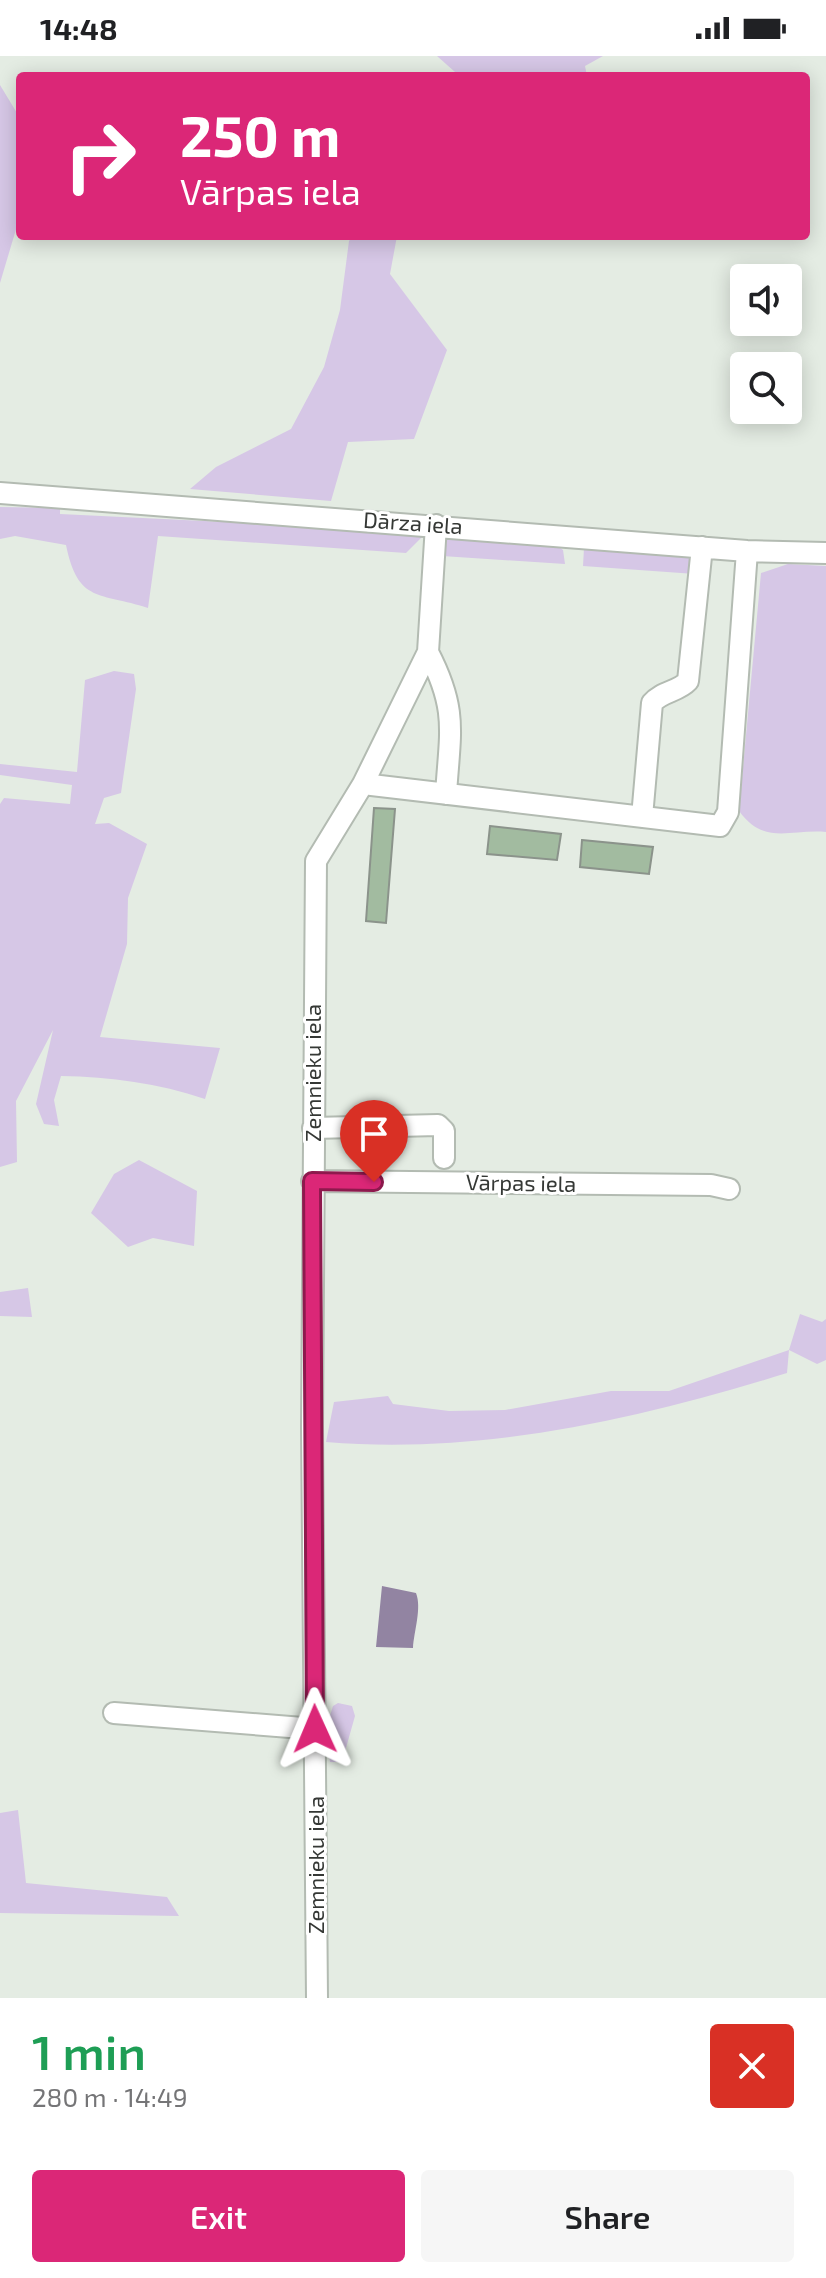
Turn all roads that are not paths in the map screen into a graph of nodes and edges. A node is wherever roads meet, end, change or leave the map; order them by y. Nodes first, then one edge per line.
1 (0, 493) edge
2 (436, 525) junction
3 (702, 547) junction
4 (747, 551) junction
5 (826, 553) edge
6 (428, 652) junction
7 (363, 784) junction
8 (446, 794) junction
9 (642, 817) junction
10 (313, 1128) junction
11 (444, 1158) dead end
12 (312, 1181) junction
13 (729, 1189) dead end
14 (114, 1713) dead end
15 (315, 1729) junction
16 (317, 1998) edge

1 - 2 street, Dārza iela
2 - 3 street, Dārza iela
2 - 6 street
3 - 4 street, Dārza iela
3 - 9 street
4 - 5 street, Dārza iela
4 - 9 street
6 - 7 street, Zemnieku iela
6 - 8 street
7 - 8 street
7 - 10 street, Zemnieku iela
8 - 9 street
10 - 11 street
10 - 12 street, Zemnieku iela
12 - 13 street, Vārpas iela
12 - 15 street, Zemnieku iela
14 - 15 street
15 - 16 street, Zemnieku iela

